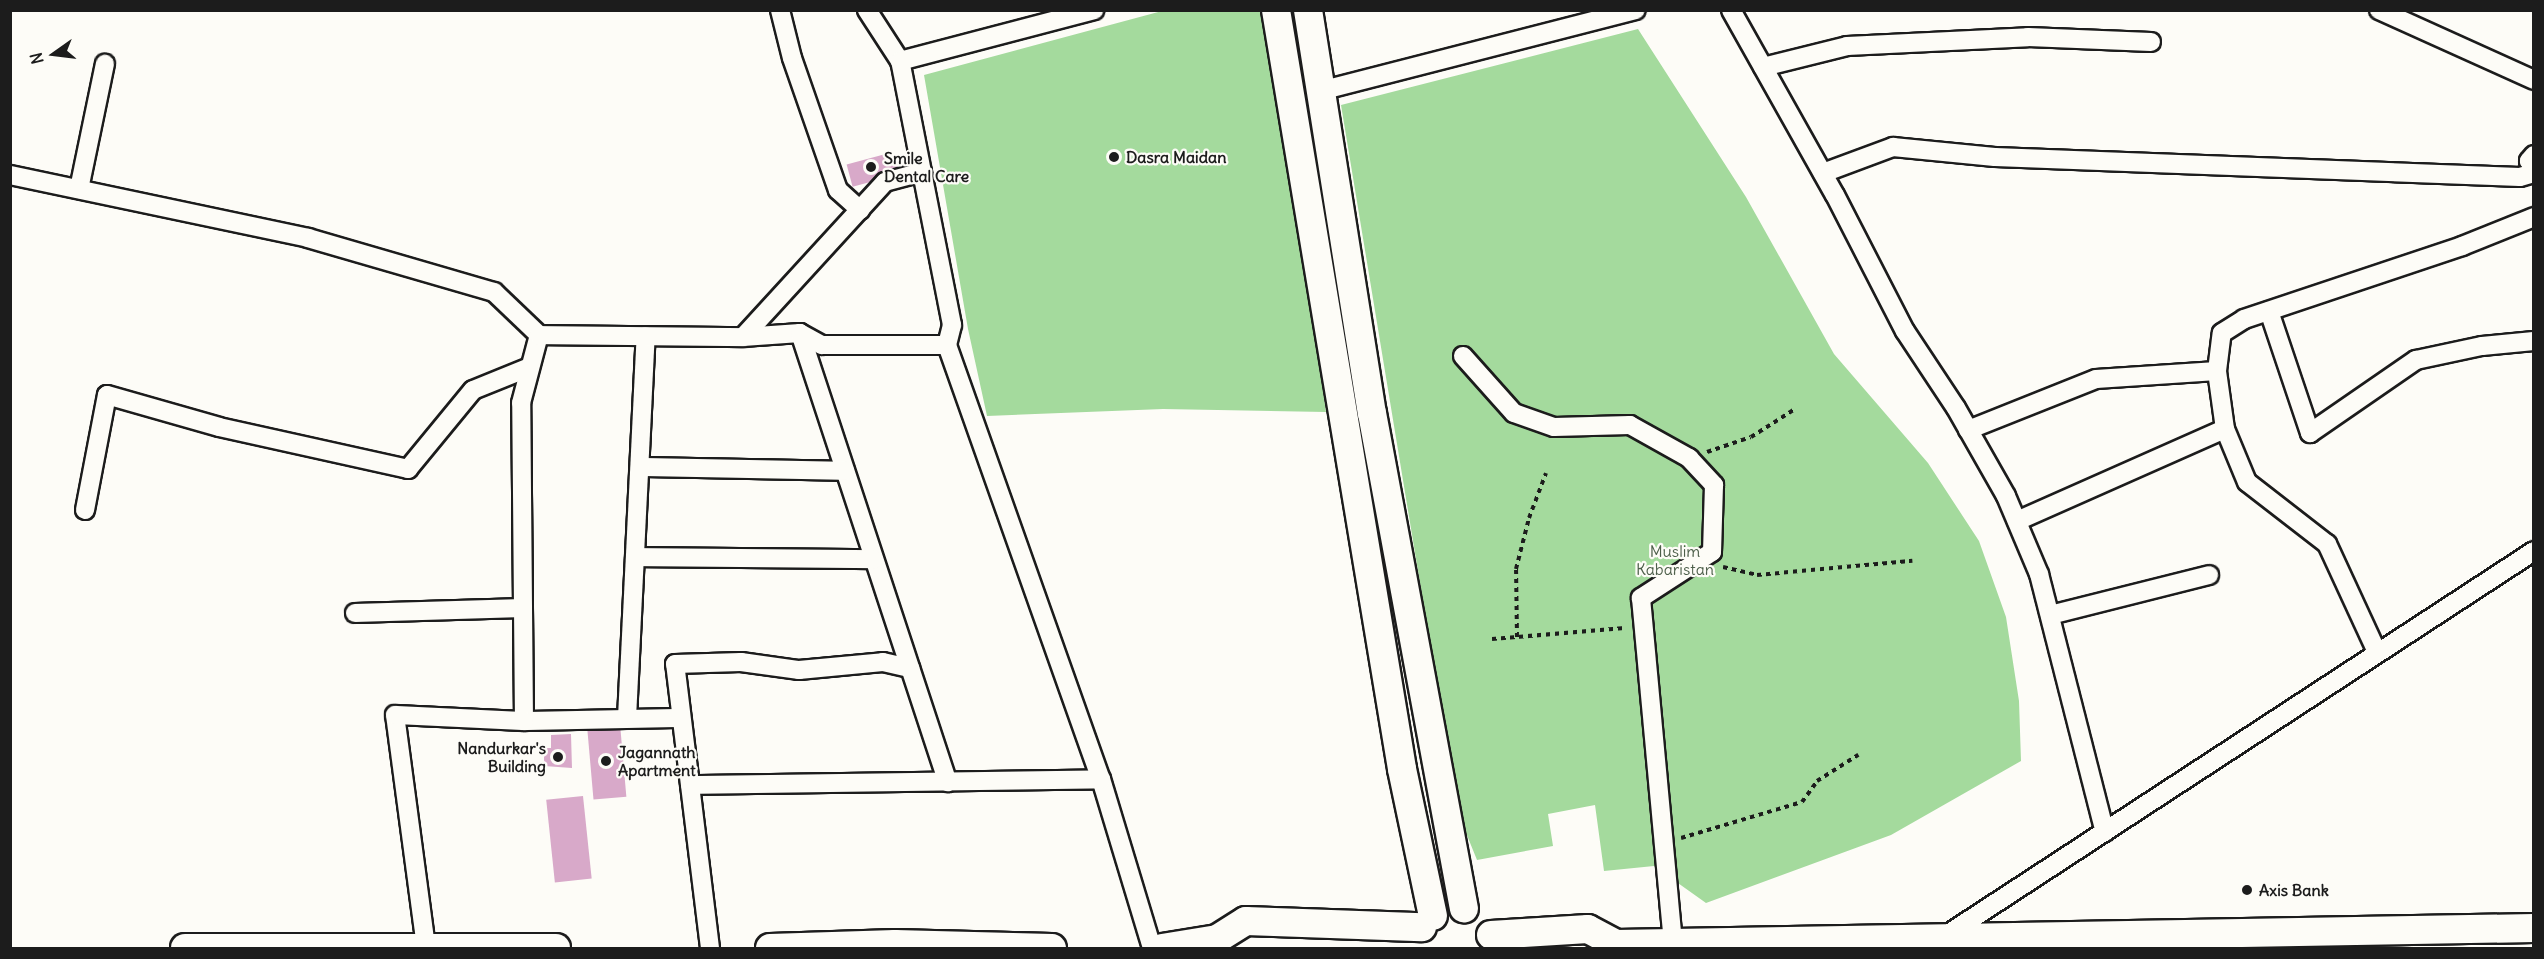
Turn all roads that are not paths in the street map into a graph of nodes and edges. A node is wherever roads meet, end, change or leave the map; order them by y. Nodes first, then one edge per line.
1 (780, 10) edge
2 (867, 10) edge
3 (1094, 10) edge
4 (1276, 10) edge
5 (1308, 10) edge
6 (1636, 10) edge
7 (1731, 10) edge
8 (2379, 10) edge
9 (2151, 42) dead end
10 (900, 61) junction
11 (105, 64) dead end
12 (1763, 67) junction
13 (2534, 80) edge
14 (1320, 92) junction
15 (2534, 155) edge
16 (2534, 166) edge
17 (922, 172) junction
18 (2534, 173) edge
19 (1823, 174) junction
20 (10, 175) edge
21 (79, 189) junction
22 (860, 210) junction
23 (2534, 217) edge
24 (2269, 311) junction
25 (800, 333) junction
26 (539, 335) junction
27 (646, 336) junction
28 (743, 337) junction
29 (2534, 340) edge
30 (947, 345) junction
31 (1463, 356) dead end
32 (530, 367) junction
33 (2217, 371) junction
34 (2225, 429) junction
35 (1968, 430) junction
36 (640, 467) junction
37 (845, 471) junction
38 (1385, 489) junction
39 (1355, 497) junction
40 (85, 510) dead end
41 (2017, 521) junction
42 (2534, 551) edge
43 (636, 557) junction
44 (873, 559) junction
45 (2209, 575) dead end
46 (522, 608) junction
47 (355, 613) dead end
48 (2050, 615) junction
49 (2377, 652) junction
50 (910, 668) junction
51 (627, 718) junction
52 (680, 718) junction
53 (524, 722) junction
54 (1101, 779) junction
55 (948, 782) junction
56 (690, 785) junction
57 (2104, 832) junction
58 (1464, 909) junction
59 (2534, 928) edge
60 (1424, 930) edge
61 (2301, 940) edge
62 (1939, 941) junction
63 (1493, 942) edge
64 (1673, 943) junction
65 (1226, 944) edge
66 (1993, 944) edge
67 (1612, 946) edge
68 (426, 947) junction
69 (185, 948) edge
70 (477, 948) edge
71 (556, 948) edge
72 (710, 948) edge
73 (773, 948) edge
74 (1037, 948) edge
75 (1052, 948) edge
76 (1152, 948) edge
77 (1162, 948) edge

1 - 22 street
2 - 10 street
3 - 10 street
4 - 39 main road
5 - 14 main road
6 - 14 street
7 - 12 street
8 - 13 street
9 - 12 street
10 - 17 street
11 - 21 street
12 - 19 street
14 - 38 main road
15 - 16 street
17 - 22 street
17 - 30 street
18 - 19 street
19 - 35 street
20 - 21 street
21 - 26 street
22 - 28 street
23 - 24 street
24 - 29 street
24 - 33 street
25 - 28 street
25 - 30 street
25 - 37 street
26 - 27 street
26 - 32 street
27 - 28 street
27 - 36 street
30 - 54 street
31 - 64 street
32 - 40 street
32 - 46 street
33 - 34 street
33 - 35 street
34 - 41 street
34 - 49 street
35 - 41 street
36 - 37 street
36 - 43 street
37 - 44 street
38 - 39 main road
38 - 58 main road
39 - 60 main road
41 - 48 street
42 - 49 street
43 - 44 street
43 - 51 street
44 - 50 street
45 - 48 street
46 - 47 street
46 - 53 street
48 - 57 street
49 - 57 street
50 - 52 street
50 - 55 street
51 - 52 street
51 - 53 street
52 - 56 street
53 - 68 street
54 - 55 street
54 - 76 street
55 - 56 street
56 - 72 street
57 - 62 street
58 - 60 main road
58 - 63 main road
59 - 61 main road
60 - 65 main road
61 - 66 main road
62 - 64 main road
62 - 66 main road
63 - 67 main road
64 - 67 main road
65 - 77 main road
68 - 69 main road
68 - 70 main road
70 - 71 main road
73 - 74 main road
74 - 75 main road

